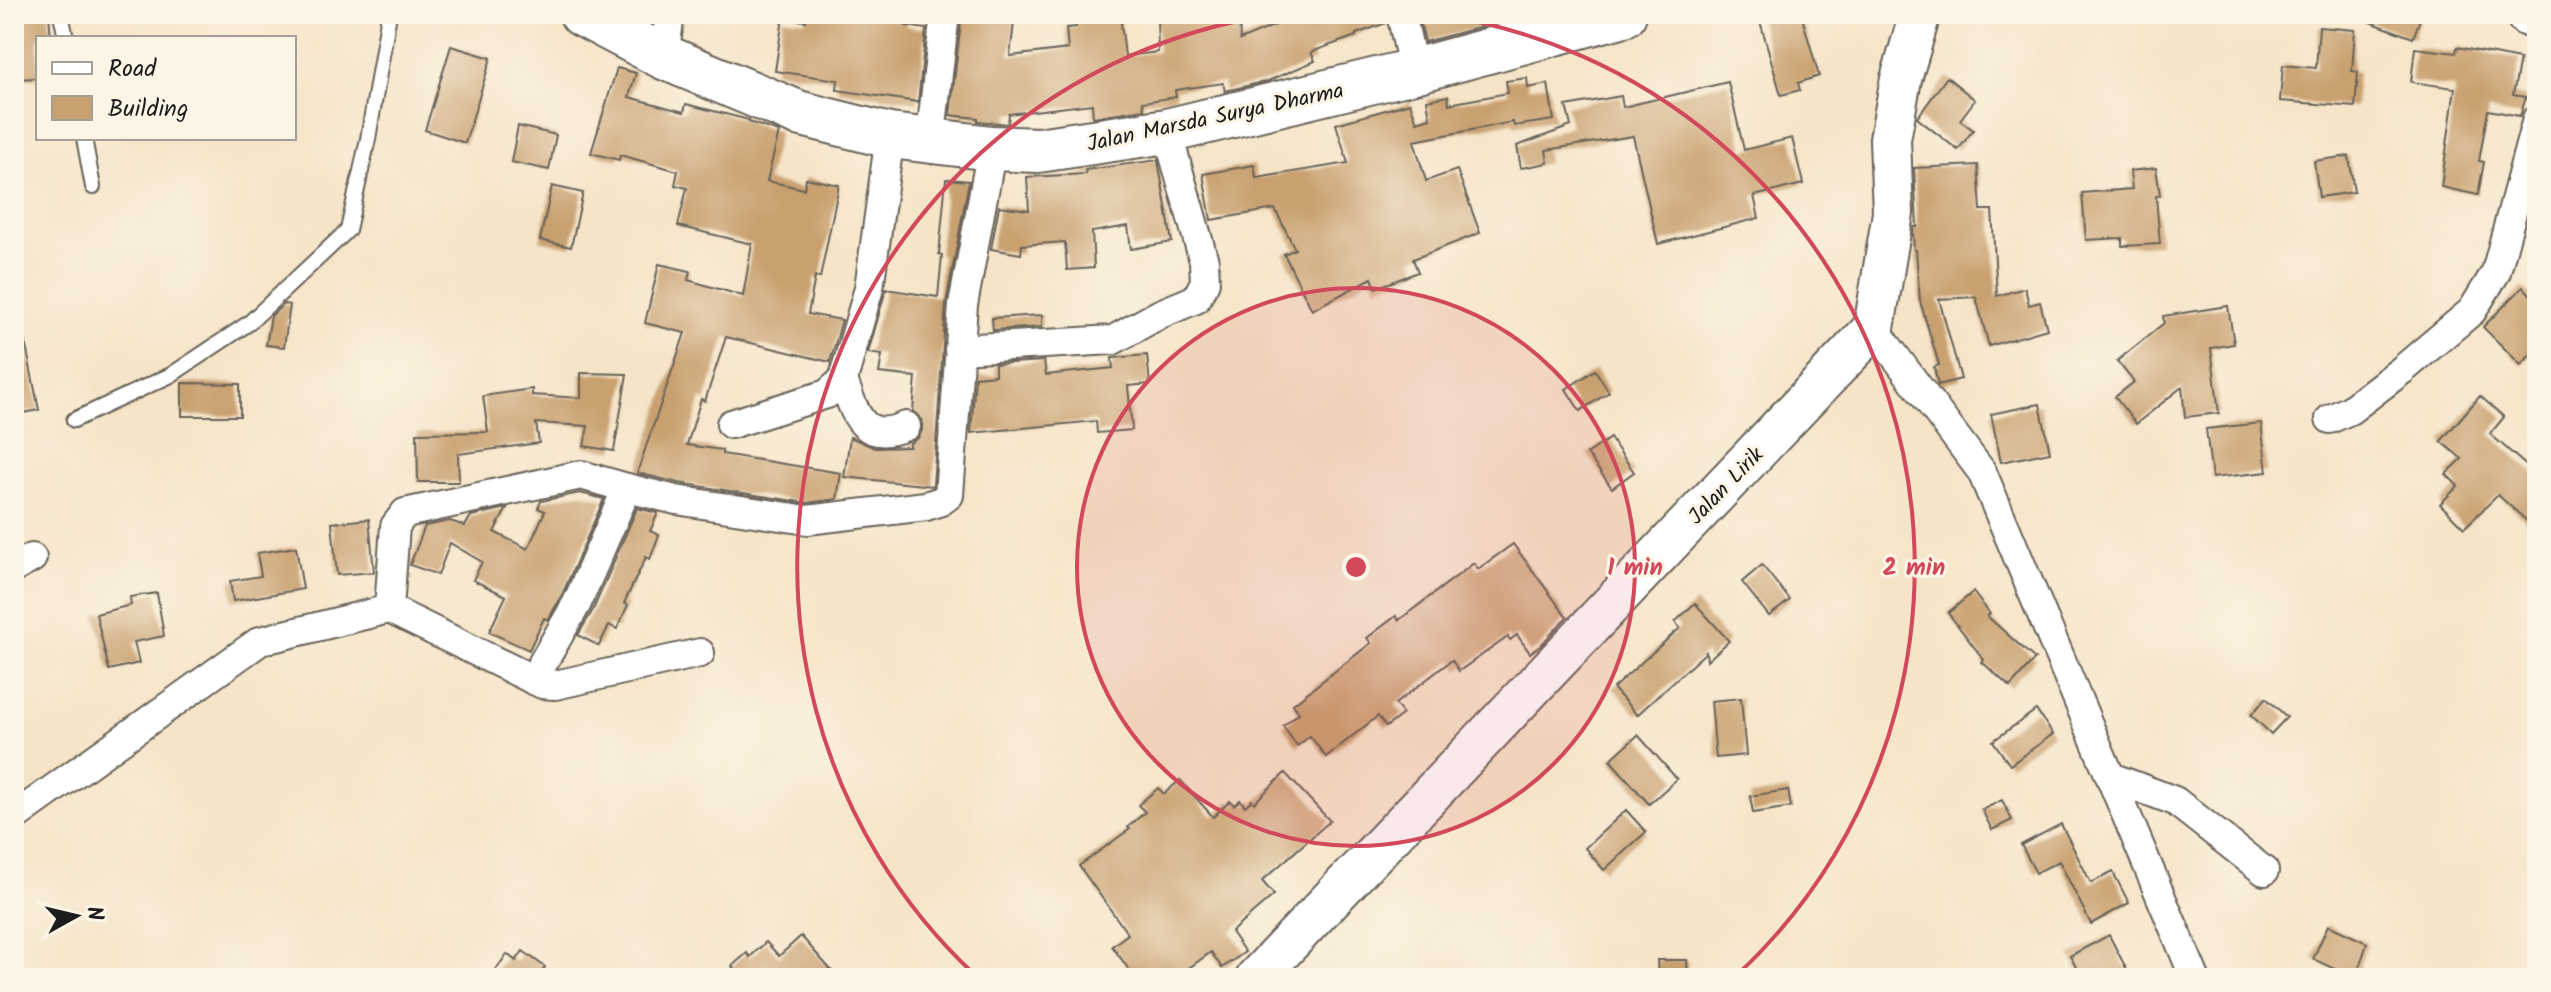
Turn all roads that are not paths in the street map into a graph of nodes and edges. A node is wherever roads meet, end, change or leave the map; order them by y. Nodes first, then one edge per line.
1 (61, 14) edge
2 (389, 14) edge
3 (582, 14) edge
4 (670, 14) edge
5 (945, 14) edge
6 (1401, 14) edge
7 (1624, 14) edge
8 (1920, 14) edge
9 (2528, 14) edge
10 (2537, 18) edge
11 (66, 36) edge
12 (664, 57) junction
13 (1414, 71) junction
14 (2537, 119) edge
15 (1167, 131) junction
16 (910, 139) junction
17 (84, 140) edge
18 (992, 148) junction
19 (93, 187) dead end
20 (1874, 328) junction
21 (959, 349) junction
22 (843, 380) junction
23 (2330, 419) dead end
24 (74, 420) dead end
25 (731, 424) dead end
26 (906, 426) dead end
27 (627, 488) junction
28 (389, 609) junction
29 (700, 653) dead end
30 (533, 680) junction
31 (2111, 777) junction
32 (14, 817) edge
33 (2264, 871) dead end
34 (1256, 978) edge
35 (2195, 978) edge

1 - 11 lane
2 - 24 lane
3 - 12 highway, Jalan Marsda Surya Dharma
4 - 12 street
5 - 16 street
6 - 13 street
7 - 13 highway, Jalan Marsda Surya Dharma
8 - 20 main road
9 - 10 highway
12 - 16 highway, Jalan Marsda Surya Dharma
13 - 15 highway, Jalan Marsda Surya Dharma
14 - 23 street
15 - 18 highway, Jalan Marsda Surya Dharma
15 - 21 street
16 - 18 highway, Jalan Marsda Surya Dharma
16 - 22 street
17 - 19 lane
18 - 21 street
20 - 31 street
20 - 34 main road, Jalan Lirik
21 - 27 street
22 - 25 street
22 - 26 street
27 - 28 street
27 - 30 street
28 - 30 street
28 - 32 street
29 - 30 street
31 - 33 street
31 - 35 street

